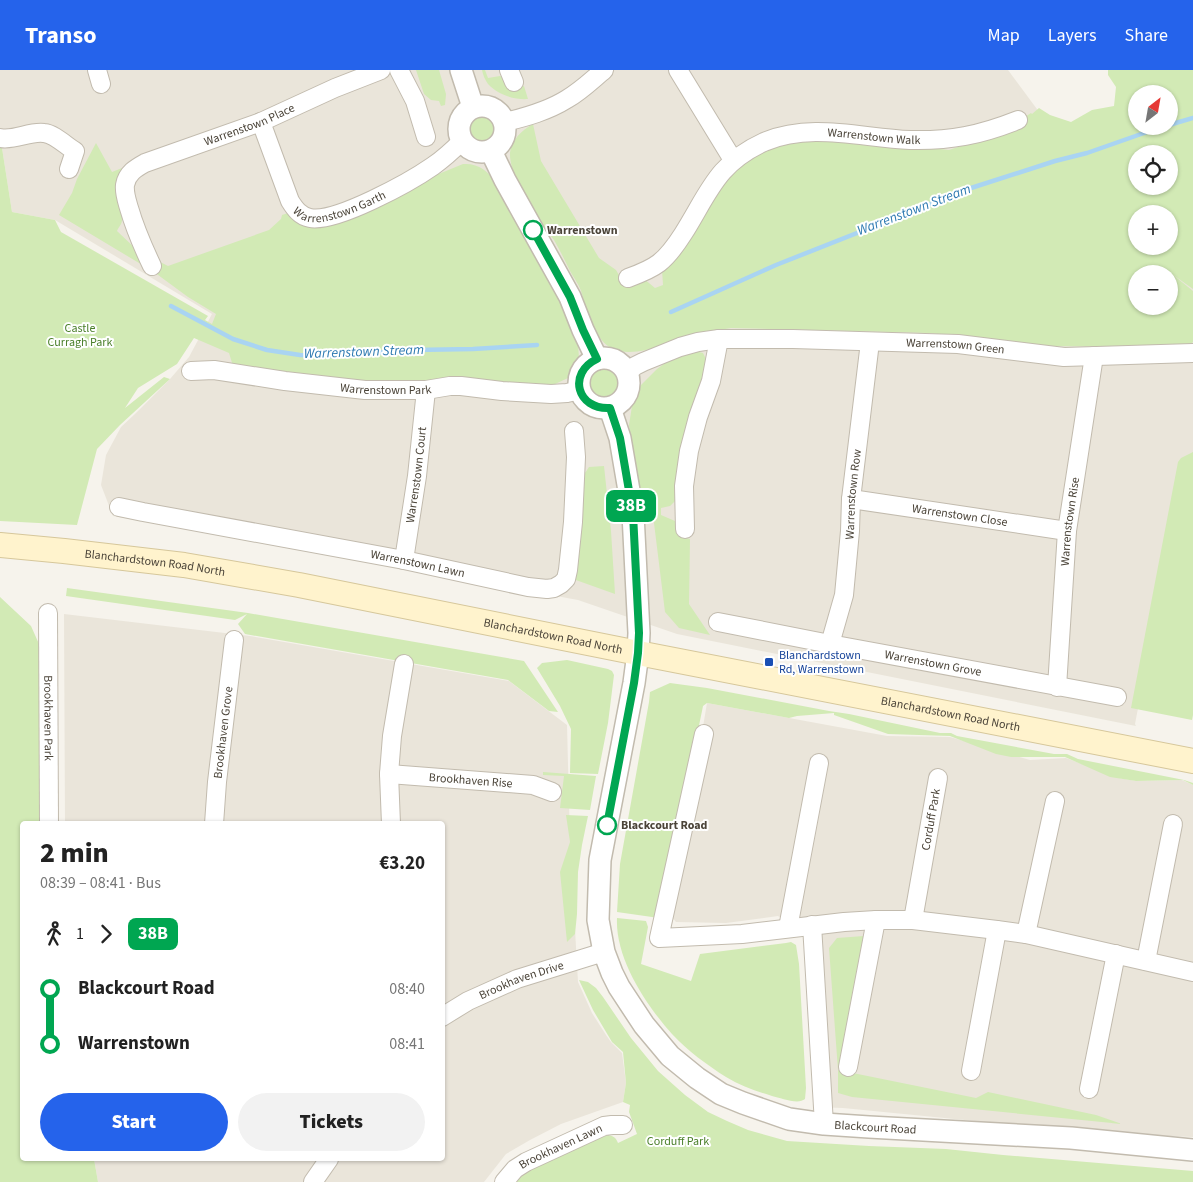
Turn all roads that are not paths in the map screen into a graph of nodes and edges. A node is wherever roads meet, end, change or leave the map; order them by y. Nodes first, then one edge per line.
1 (381, 70) edge
2 (399, 70) edge
3 (461, 70) edge
4 (604, 70) edge
5 (678, 70) edge
6 (473, 108) junction
7 (1018, 120) dead end
8 (261, 122) junction
9 (505, 122) junction
10 (426, 137) dead end
11 (0, 138) edge
12 (462, 141) junction
13 (491, 151) junction
14 (733, 160) junction
15 (69, 169) dead end
16 (152, 266) dead end
17 (628, 278) dead end
18 (719, 339) junction
19 (870, 342) junction
20 (1193, 353) edge
21 (1094, 356) junction
22 (597, 359) junction
23 (191, 370) dead end
24 (627, 373) junction
25 (426, 390) junction
26 (580, 390) junction
27 (610, 408) junction
28 (574, 431) dead end
29 (851, 499) junction
30 (119, 507) dead end
31 (685, 529) dead end
32 (1067, 531) junction
33 (0, 545) edge
34 (404, 560) junction
35 (48, 613) dead end
36 (718, 622) dead end
37 (234, 640) dead end
38 (830, 644) junction
39 (638, 653) junction
40 (404, 664) dead end
41 (1058, 687) junction
42 (1117, 698) dead end
43 (704, 734) dead end
44 (1193, 760) edge
45 (819, 763) dead end
46 (389, 774) junction
47 (938, 778) dead end
48 (552, 792) dead end
49 (1055, 801) dead end
50 (49, 821) edge
51 (214, 821) edge
52 (391, 821) edge
53 (1173, 824) dead end
54 (876, 920) junction
55 (913, 920) junction
56 (812, 925) junction
57 (788, 928) junction
58 (997, 930) junction
59 (1026, 934) junction
60 (604, 952) junction
61 (1116, 954) junction
62 (1146, 961) junction
63 (1193, 972) edge
64 (445, 1014) edge
65 (848, 1067) dead end
66 (971, 1071) dead end
67 (1089, 1089) dead end
68 (824, 1124) junction
69 (623, 1125) dead end
70 (1193, 1150) edge
71 (327, 1161) edge
72 (313, 1182) edge
73 (504, 1182) edge

1 - 8 street, Warrenstown Place
2 - 10 street
3 - 6 street
4 - 9 street
5 - 14 street
6 - 9 street
6 - 12 street
7 - 14 street, Warrenstown Walk
8 - 12 street, Warrenstown Garth
8 - 16 street, Warrenstown Place
9 - 13 street
11 - 15 street
12 - 13 street
13 - 22 street
14 - 17 street, Warrenstown Walk
18 - 19 street, Warrenstown Green
18 - 24 street, Warrenstown Green
18 - 31 street
19 - 21 street, Warrenstown Green
19 - 29 street, Warrenstown Row
20 - 21 street, Warrenstown Green
21 - 32 street, Warrenstown Rise
22 - 24 street
22 - 26 street
23 - 25 street, Warrenstown Park
24 - 27 street
25 - 26 street, Warrenstown Park
25 - 34 street, Warrenstown Court
26 - 27 street
27 - 39 street, Blackcourt Road
28 - 34 street, Warrenstown Lawn
29 - 32 street, Warrenstown Close
29 - 38 street, Warrenstown Row
30 - 34 street, Warrenstown Lawn
32 - 41 street, Warrenstown Rise
33 - 39 main road, Blanchardstown Road North
35 - 50 street, Brookhaven Park
36 - 38 street, Warrenstown Grove
37 - 51 street, Brookhaven Grove
38 - 41 street, Warrenstown Grove
39 - 44 main road, Blanchardstown Road North
39 - 60 street, Blackcourt Road
40 - 46 street
41 - 42 street, Warrenstown Grove
43 - 57 street
45 - 57 street
46 - 48 street, Brookhaven Rise
46 - 52 street
47 - 55 street, Corduff Park
49 - 59 street
53 - 62 street
54 - 55 street
54 - 56 street
54 - 65 street
55 - 58 street
56 - 57 street
56 - 68 street
58 - 59 street
58 - 66 street
59 - 61 street
60 - 64 street, Brookhaven Drive
60 - 68 street, Blackcourt Road
61 - 62 street
61 - 67 street
62 - 63 street
68 - 70 street, Blackcourt Road
69 - 73 street, Brookhaven Lawn
71 - 72 street

